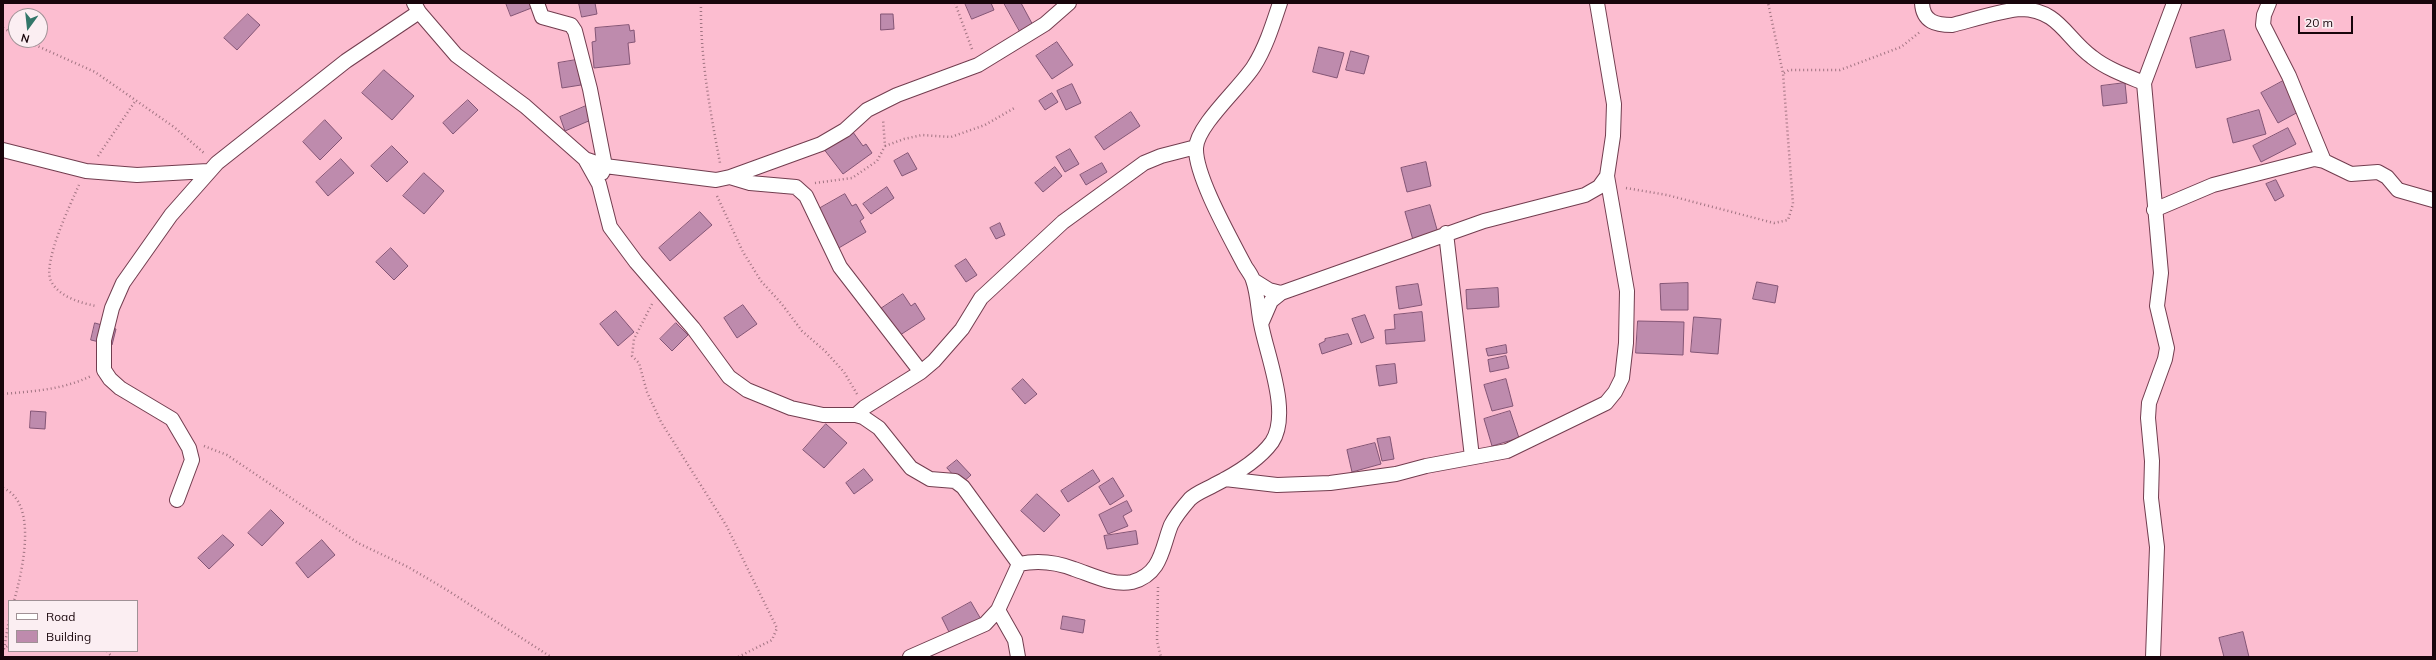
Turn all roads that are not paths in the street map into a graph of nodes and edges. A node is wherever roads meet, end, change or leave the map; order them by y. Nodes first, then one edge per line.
1 (537, 3) edge
2 (1069, 3) edge
3 (1280, 3) edge
4 (1597, 3) edge
5 (1922, 3) edge
6 (2174, 3) edge
7 (2269, 3) edge
8 (416, 8) edge
9 (2144, 83) junction
10 (1196, 147) junction
11 (3, 150) edge
12 (585, 160) junction
13 (2324, 161) junction
14 (605, 166) junction
15 (212, 167) junction
16 (723, 179) junction
17 (1608, 181) junction
18 (599, 184) junction
19 (2433, 200) edge
20 (2154, 210) junction
21 (1446, 233) junction
22 (1253, 280) junction
23 (1281, 293) junction
24 (1261, 324) junction
25 (921, 372) junction
26 (866, 407) junction
27 (872, 422) junction
28 (1472, 458) junction
29 (1225, 479) junction
30 (177, 500) dead end
31 (1019, 564) junction
32 (998, 610) junction
33 (910, 657) edge
34 (1018, 657) edge
35 (2153, 657) edge

1 - 14 street
2 - 16 street
3 - 10 street
4 - 17 street
5 - 9 street
6 - 9 street
7 - 13 street
8 - 12 street
8 - 15 street
9 - 20 street
10 - 22 street
10 - 25 street
11 - 15 street
12 - 14 street
12 - 18 street
13 - 19 street
13 - 20 street
14 - 16 street
14 - 18 street
15 - 30 street
16 - 25 street
17 - 21 street
17 - 28 street
18 - 26 street
20 - 35 street
21 - 23 street
21 - 28 street
22 - 23 street
22 - 24 street
23 - 24 street
24 - 29 street
25 - 26 street
26 - 27 street
26 - 27 street
27 - 31 street
28 - 29 street
29 - 31 street
31 - 32 street
32 - 33 street
32 - 34 street

